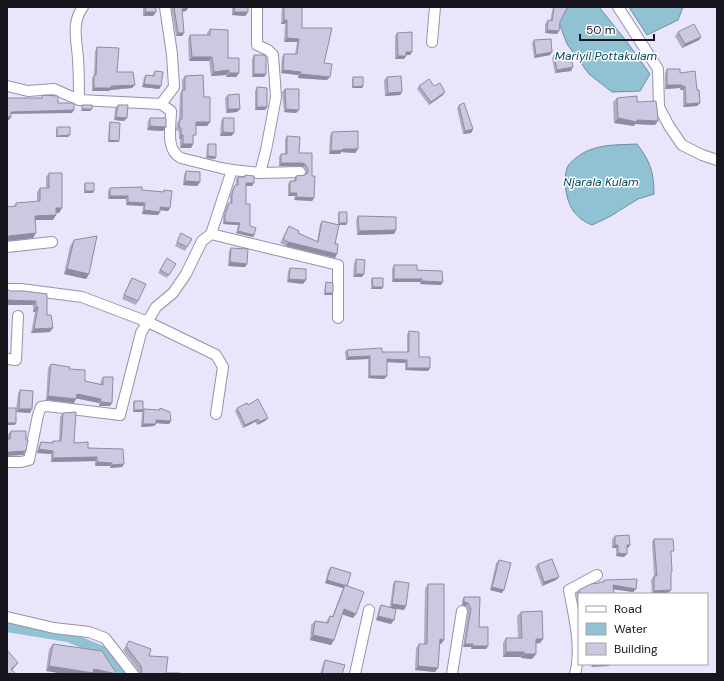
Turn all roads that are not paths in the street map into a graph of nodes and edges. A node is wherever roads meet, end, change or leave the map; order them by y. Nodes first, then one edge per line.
1 (83, 7) edge
2 (165, 7) edge
3 (257, 7) edge
4 (435, 7) edge
5 (618, 7) edge
6 (432, 42) dead end
7 (7, 86) edge
8 (79, 100) junction
9 (161, 104) junction
10 (717, 160) edge
11 (232, 170) junction
12 (300, 172) dead end
13 (260, 173) junction
14 (211, 234) junction
15 (52, 242) dead end
16 (7, 247) edge
17 (7, 289) edge
18 (18, 316) dead end
19 (338, 318) dead end
20 (148, 322) junction
21 (7, 359) edge
22 (216, 414) dead end
23 (7, 462) edge
24 (597, 575) dead end
25 (369, 610) dead end
26 (462, 611) dead end
27 (7, 617) edge
28 (133, 674) edge
29 (355, 674) edge
30 (452, 674) edge
31 (575, 674) edge

1 - 8 street
2 - 9 street
3 - 13 street
4 - 6 street
5 - 10 street
7 - 8 street
8 - 9 street
9 - 11 street
11 - 13 street
11 - 14 street
12 - 13 street
14 - 19 street
14 - 20 street
15 - 16 street
17 - 20 street
18 - 21 street
20 - 22 street
20 - 23 street
24 - 31 street
25 - 29 street
26 - 30 street
27 - 28 street

